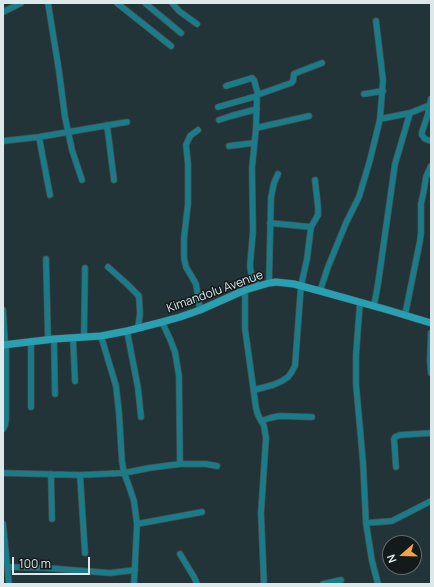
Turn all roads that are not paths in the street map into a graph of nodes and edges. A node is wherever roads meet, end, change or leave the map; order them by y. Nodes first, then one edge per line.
1 (21, 3) edge
2 (48, 3) edge
3 (117, 3) edge
4 (145, 3) edge
5 (172, 3) edge
6 (3, 12) edge
7 (376, 21) dead end
8 (197, 24) dead end
9 (181, 33) dead end
10 (171, 46) dead end
11 (322, 63) dead end
12 (226, 86) dead end
13 (383, 91) junction
14 (364, 94) dead end
15 (258, 95) junction
16 (431, 99) edge
17 (430, 106) edge
18 (218, 107) dead end
19 (257, 109) junction
20 (410, 113) junction
21 (309, 116) dead end
22 (380, 119) junction
23 (219, 120) dead end
24 (127, 122) dead end
25 (107, 126) junction
26 (256, 128) junction
27 (198, 130) dead end
28 (68, 131) junction
29 (39, 137) junction
30 (3, 141) edge
31 (431, 141) edge
32 (254, 143) junction
33 (229, 146) dead end
34 (431, 166) edge
35 (278, 174) dead end
36 (82, 180) dead end
37 (114, 180) dead end
38 (315, 180) dead end
39 (50, 195) dead end
40 (270, 223) junction
41 (311, 227) junction
42 (46, 260) dead end
43 (108, 267) dead end
44 (85, 268) dead end
45 (269, 283) junction
46 (258, 286) junction
47 (301, 286) junction
48 (245, 290) junction
49 (320, 291) junction
50 (360, 302) junction
51 (374, 306) junction
52 (3, 310) edge
53 (200, 310) junction
54 (405, 315) junction
55 (162, 322) junction
56 (431, 323) edge
57 (138, 328) junction
58 (127, 330) junction
59 (431, 333) edge
60 (102, 336) junction
61 (84, 337) junction
62 (73, 338) junction
63 (51, 339) junction
64 (31, 341) junction
65 (5, 344) edge
66 (431, 373) edge
67 (75, 381) dead end
68 (254, 390) junction
69 (55, 394) dead end
70 (31, 407) dead end
71 (141, 417) dead end
72 (312, 417) dead end
73 (261, 420) junction
74 (3, 429) edge
75 (431, 433) edge
76 (180, 464) junction
77 (217, 466) dead end
78 (396, 467) dead end
79 (3, 473) edge
80 (124, 473) junction
81 (51, 474) junction
82 (80, 475) junction
83 (431, 502) edge
84 (202, 512) dead end
85 (52, 519) dead end
86 (366, 523) junction
87 (3, 524) edge
88 (137, 524) junction
89 (85, 553) dead end
90 (180, 554) dead end
91 (8, 567) junction
92 (135, 570) junction
93 (341, 580) dead end
94 (9, 584) edge
95 (134, 584) edge
96 (196, 584) edge
97 (264, 584) edge
98 (323, 584) edge
99 (378, 584) edge

1 - 6 street
2 - 28 street
3 - 10 street
4 - 9 street
5 - 8 street
7 - 13 street
11 - 15 street
12 - 15 street
13 - 14 street
13 - 22 street
15 - 18 street
15 - 19 street
16 - 17 street
17 - 20 street
17 - 31 street
19 - 23 street
19 - 26 street
20 - 22 street
20 - 51 street
21 - 26 street
22 - 49 street
24 - 25 street
25 - 28 street
25 - 37 street
26 - 32 street
27 - 53 street
28 - 29 street
28 - 36 street
29 - 30 street
29 - 39 street
32 - 33 street
32 - 46 street
34 - 54 street
35 - 40 street
38 - 41 street
40 - 41 street
40 - 45 street
41 - 47 street
42 - 63 street
43 - 57 street
44 - 61 street
45 - 46 street, Kimandolu Avenue
45 - 47 street, Kimandolu Avenue
46 - 48 street, Kimandolu Avenue
47 - 49 street, Kimandolu Avenue
47 - 68 street
48 - 53 street, Kimandolu Avenue
48 - 68 street
49 - 50 street, Kimandolu Avenue
50 - 51 street, Kimandolu Avenue
50 - 86 street
51 - 54 street, Kimandolu Avenue
52 - 65 street
53 - 55 street, Kimandolu Avenue
54 - 56 street, Kimandolu Avenue
55 - 57 street, Kimandolu Avenue
55 - 76 street
57 - 58 street, Kimandolu Avenue
58 - 60 street, Kimandolu Avenue
58 - 71 street
59 - 66 street
60 - 61 street, Kimandolu Avenue
60 - 80 street
61 - 62 street, Kimandolu Avenue
62 - 63 street, Kimandolu Avenue
62 - 67 street
63 - 64 street, Kimandolu Avenue
63 - 69 street
64 - 65 street, Kimandolu Avenue
64 - 70 street
65 - 74 street
68 - 73 street
72 - 73 street
73 - 97 street
75 - 78 street
76 - 77 street
76 - 80 street
79 - 81 street
80 - 82 street
80 - 88 street
81 - 82 street
81 - 85 street
82 - 89 street
83 - 86 street
84 - 88 street
86 - 99 street
87 - 91 street
88 - 92 street
90 - 96 street
91 - 92 street
91 - 94 street
92 - 95 street
93 - 98 street

